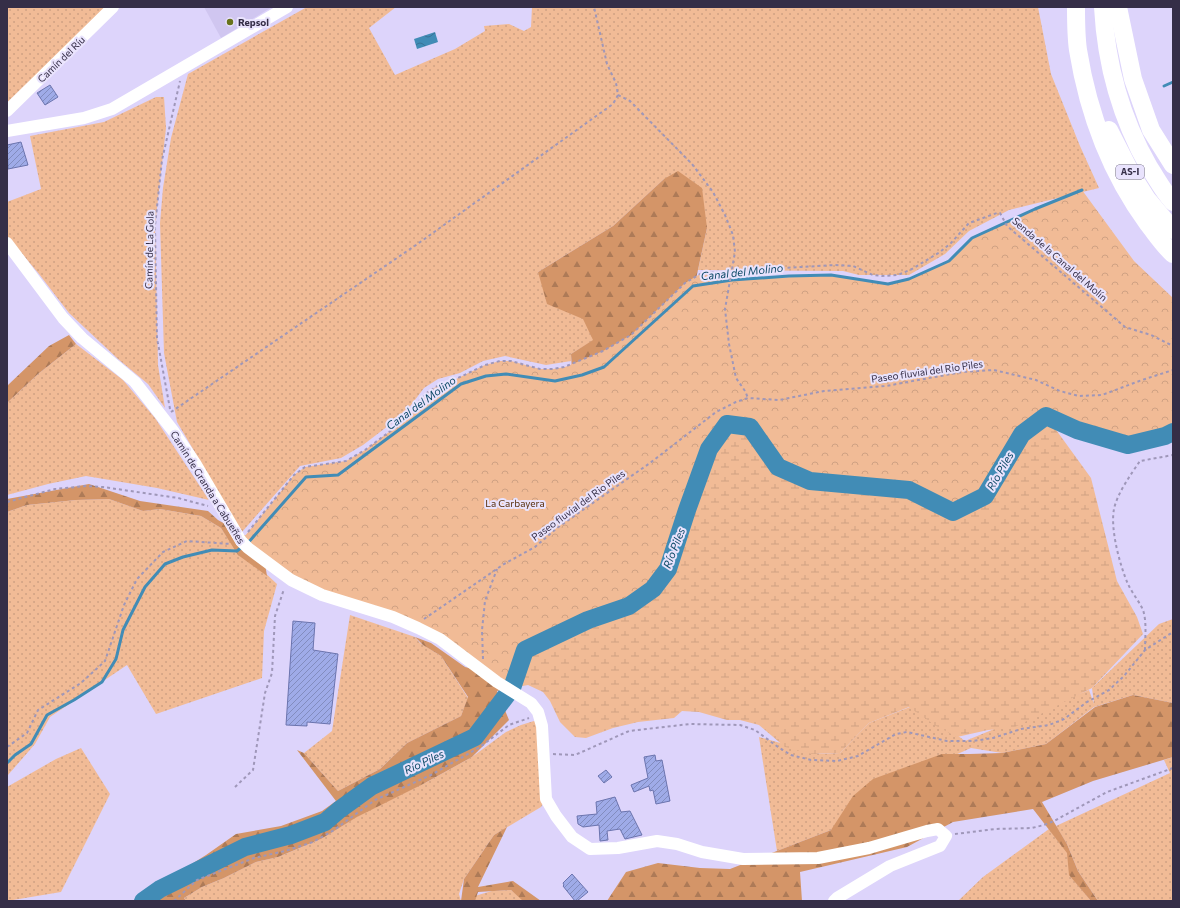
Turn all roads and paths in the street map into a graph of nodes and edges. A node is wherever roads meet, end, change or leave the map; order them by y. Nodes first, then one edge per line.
1 (113, 7) edge
2 (287, 7) edge
3 (594, 7) edge
4 (1076, 7) edge
5 (1083, 7) edge
6 (1103, 7) edge
7 (1118, 7) edge
8 (182, 68) junction
9 (618, 95) junction
10 (7, 111) edge
11 (7, 131) edge
12 (1173, 165) edge
13 (1173, 202) edge
14 (1173, 230) edge
15 (7, 243) edge
16 (1173, 254) edge
17 (732, 274) junction
18 (1173, 346) edge
19 (1173, 370) edge
20 (748, 398) junction
21 (170, 413) junction
22 (174, 432) junction
23 (1173, 454) edge
24 (7, 502) edge
25 (218, 504) junction
26 (244, 544) junction
27 (498, 568) junction
28 (288, 578) junction
29 (418, 628) junction
30 (1173, 632) edge
31 (1145, 650) junction
32 (482, 671) junction
33 (538, 712) junction
34 (7, 747) edge
35 (544, 753) junction
36 (1173, 768) edge
37 (235, 787) dead end
38 (946, 836) junction
39 (174, 901) edge
40 (834, 901) edge

1 - 10 street, Camín del Ríu
2 - 8 street
3 - 9 path
4 - 16 highway
5 - 14 highway, AS-I
6 - 13 highway, AS-I
7 - 12 highway
8 - 11 street
8 - 21 path, Camín de La Gola
9 - 17 path
9 - 21 path
15 - 22 street, Camín de Granda a Cabueñes
17 - 18 path, Senda de la Canal del Molín
17 - 20 path
17 - 26 path, Senda de la Canal del Molín
19 - 20 path, Paseo fluvial del Rio Piles
20 - 27 path, Paseo fluvial del Rio Piles
21 - 22 path, Camín de La Gola
22 - 25 street, Camín de Granda a Cabueñes
23 - 31 path
24 - 25 path
25 - 26 street, Camín de Granda a Cabueñes
26 - 28 street, Camín de Granda a Cabueñes
26 - 34 path
27 - 29 path, Paseo fluvial del Rio Piles
27 - 32 path
28 - 29 street, Camín de Granda a Cabueñes
28 - 37 path
29 - 32 street, Camín de Granda a Cabueñes
30 - 31 path
31 - 35 path
32 - 33 street, Camín de Granda a Cabueñes
33 - 35 street
33 - 39 path
35 - 38 street
36 - 38 path
38 - 40 street

